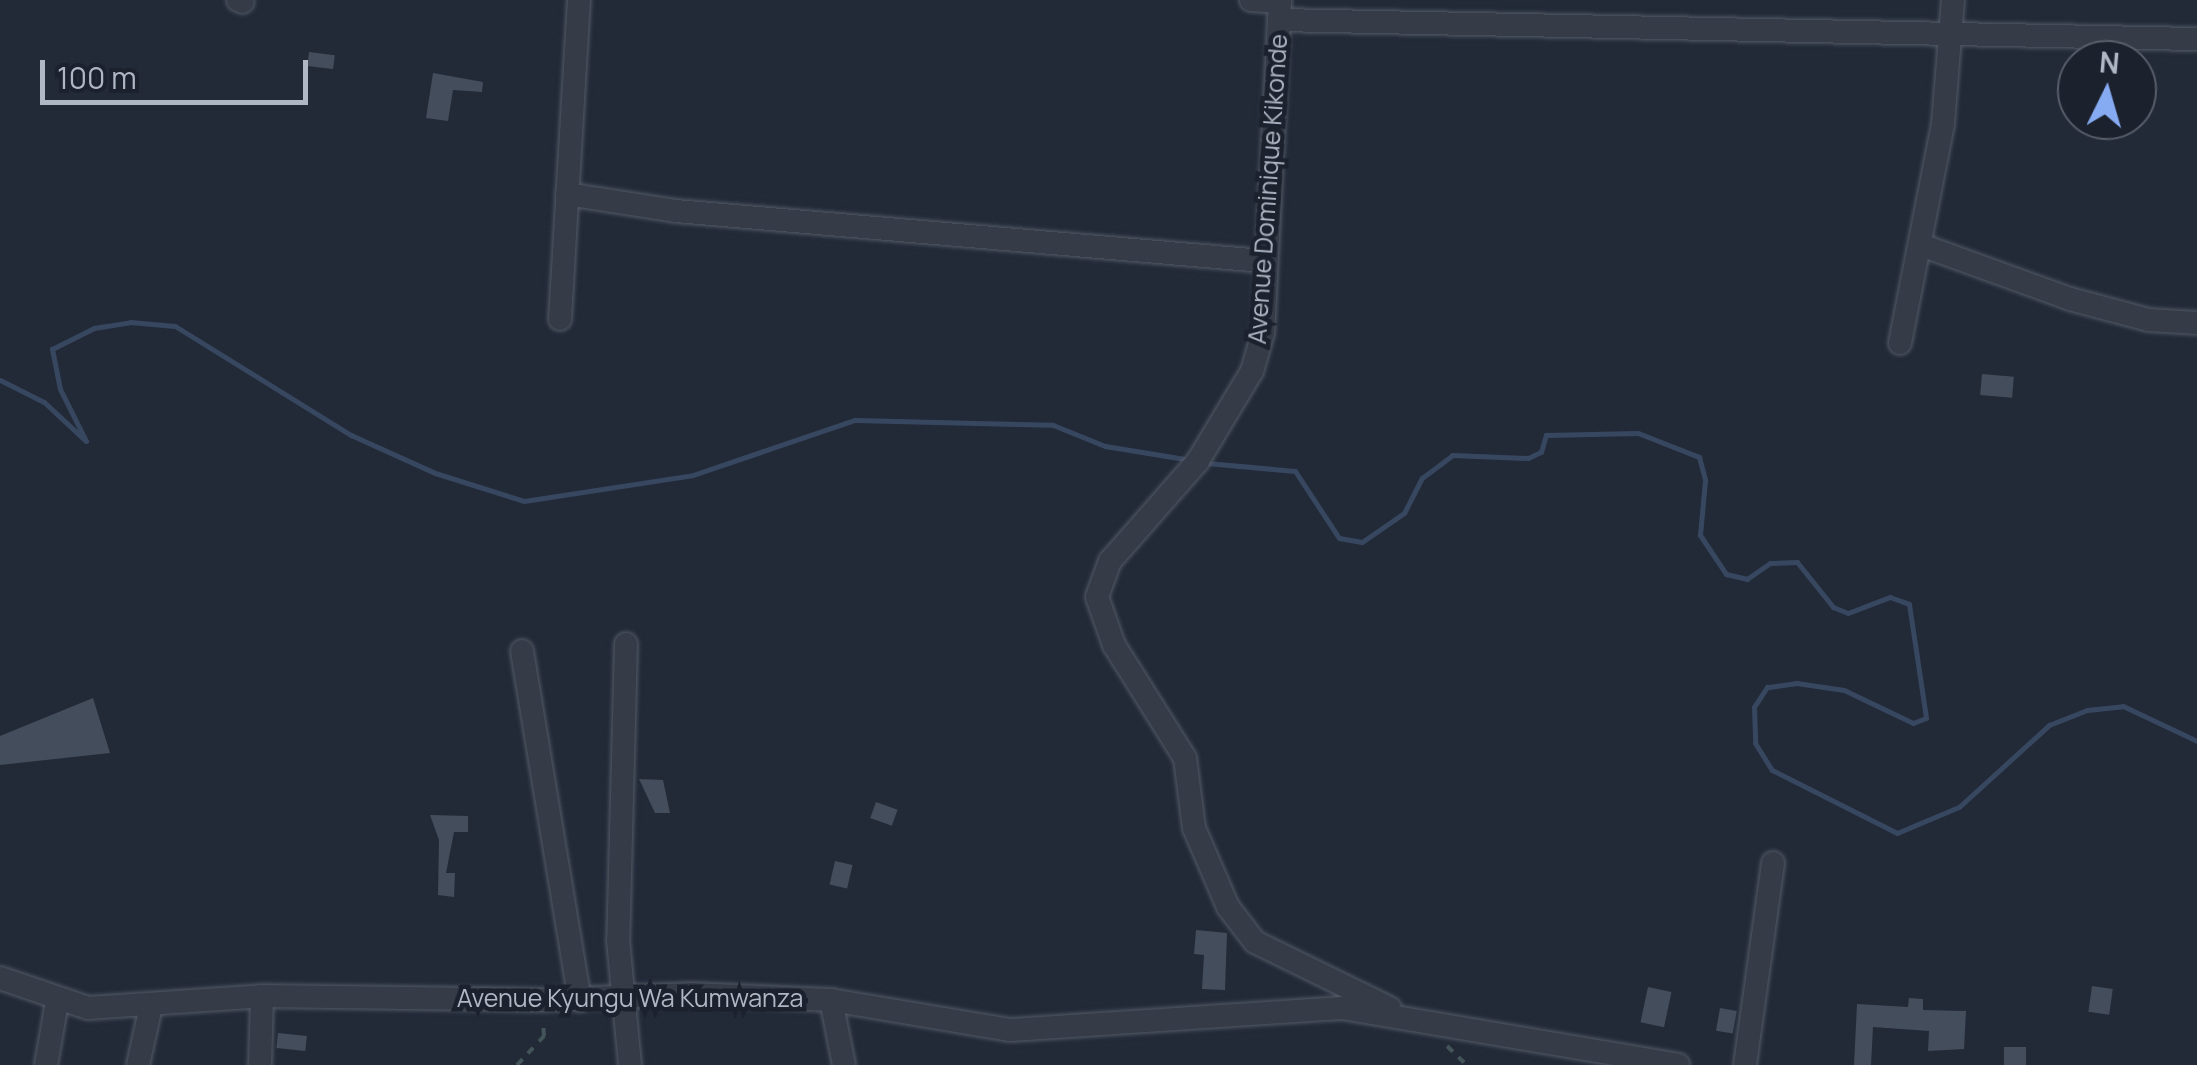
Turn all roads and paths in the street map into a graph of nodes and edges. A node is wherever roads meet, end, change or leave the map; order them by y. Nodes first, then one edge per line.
1 (579, 0) edge
2 (1251, 0) edge
3 (1954, 0) edge
4 (1280, 7) edge
5 (1953, 29) junction
6 (2197, 39) edge
7 (567, 194) junction
8 (1920, 245) junction
9 (1262, 261) junction
10 (560, 318) dead end
11 (2197, 322) edge
12 (1900, 344) dead end
13 (626, 644) dead end
14 (522, 651) dead end
15 (1774, 863) dead end
16 (0, 978) edge
17 (262, 996) junction
18 (622, 999) junction
19 (542, 1000) junction
20 (580, 1000) junction
21 (831, 1000) junction
22 (56, 1002) junction
23 (151, 1006) junction
24 (1422, 1022) junction
25 (46, 1065) edge
26 (138, 1065) edge
27 (260, 1065) edge
28 (517, 1065) edge
29 (630, 1065) edge
30 (844, 1065) edge
31 (1678, 1065) edge
32 (1745, 1065) edge

1 - 7 street
2 - 4 street
3 - 5 street
4 - 5 street
4 - 9 street, Avenue Dominique Kikonde
5 - 6 street
5 - 8 street
7 - 9 street
7 - 10 street
8 - 11 street
8 - 12 street
9 - 24 street, Avenue Dominique Kikonde
13 - 18 street
14 - 20 street
15 - 32 street
16 - 22 street, Avenue Kyungu Wa Kumwanza
17 - 19 street, Avenue Kyungu Wa Kumwanza
17 - 23 street, Avenue Kyungu Wa Kumwanza
17 - 27 street
18 - 20 street, Avenue Kyungu Wa Kumwanza
18 - 21 street, Avenue Kyungu Wa Kumwanza
18 - 29 street
19 - 20 street, Avenue Kyungu Wa Kumwanza
19 - 28 path
21 - 24 street, Avenue Kyungu Wa Kumwanza
21 - 30 street
22 - 23 street, Avenue Kyungu Wa Kumwanza
22 - 25 street
23 - 26 street
24 - 31 street, Avenue Kyungu Wa Kumwanza

